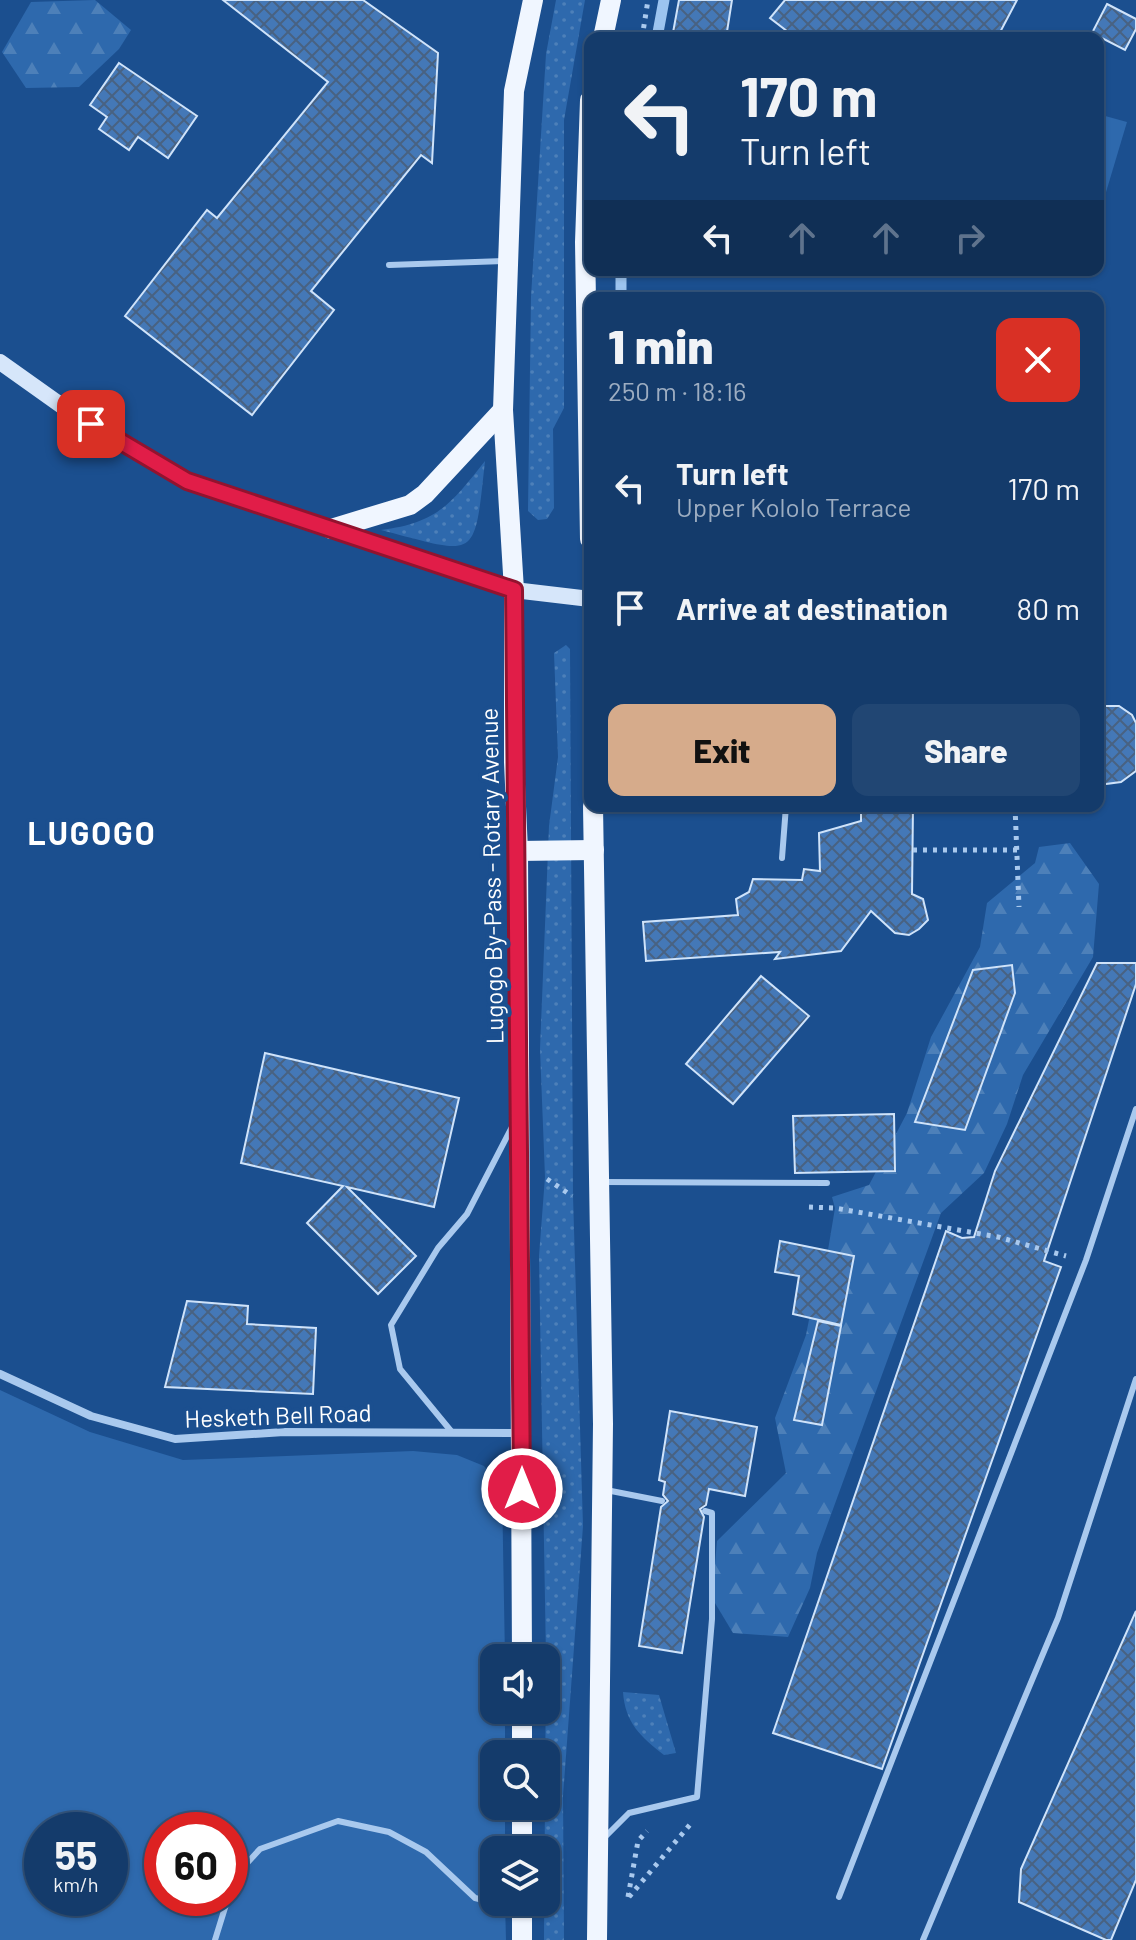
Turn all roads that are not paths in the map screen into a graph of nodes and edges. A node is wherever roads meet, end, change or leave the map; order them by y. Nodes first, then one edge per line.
1 (533, 0) edge
2 (611, 0) edge
3 (604, 32) edge
4 (508, 260) junction
5 (389, 265) dead end
6 (0, 362) edge
7 (503, 410) junction
8 (331, 529) junction
9 (514, 590) junction
10 (584, 598) edge
11 (593, 812) edge
12 (786, 812) edge
13 (594, 850) junction
14 (518, 851) junction
15 (782, 858) dead end
16 (1136, 1109) edge
17 (520, 1110) junction
18 (599, 1182) junction
19 (827, 1183) dead end
20 (0, 1374) edge
21 (1136, 1379) edge
22 (451, 1431) junction
23 (522, 1433) junction
24 (602, 1489) junction
25 (662, 1501) dead end
26 (705, 1511) dead end
27 (522, 1644) edge
28 (596, 1844) junction
29 (248, 1862) edge
30 (839, 1897) dead end
31 (480, 1899) edge
32 (223, 1916) edge
33 (522, 1916) edge
34 (215, 1940) edge
35 (522, 1940) edge
36 (597, 1940) edge
37 (923, 1940) edge

1 - 4 main road, Lugogo By-Pass - Rotary Avenue
2 - 3 main road
4 - 5 lane
4 - 7 main road, Lugogo By-Pass - Rotary Avenue
6 - 8 main road
7 - 8 main road
7 - 9 main road, Lugogo By-Pass - Rotary Avenue
8 - 9 main road
9 - 10 main road
9 - 14 main road, Lugogo By-Pass - Rotary Avenue
11 - 13 main road
12 - 15 lane
13 - 14 main road
13 - 18 main road
14 - 17 main road, Lugogo By-Pass - Rotary Avenue
16 - 30 lane
17 - 22 lane
17 - 23 main road, Lugogo By-Pass - Rotary Avenue
18 - 19 lane
18 - 24 main road
20 - 22 street, Hesketh Bell Road
21 - 37 lane
22 - 23 street, Hesketh Bell Road
23 - 27 main road, Lugogo By-Pass - Rotary Avenue
24 - 25 lane
24 - 28 main road
26 - 28 lane
28 - 36 main road
29 - 31 lane
32 - 34 lane
33 - 35 main road

